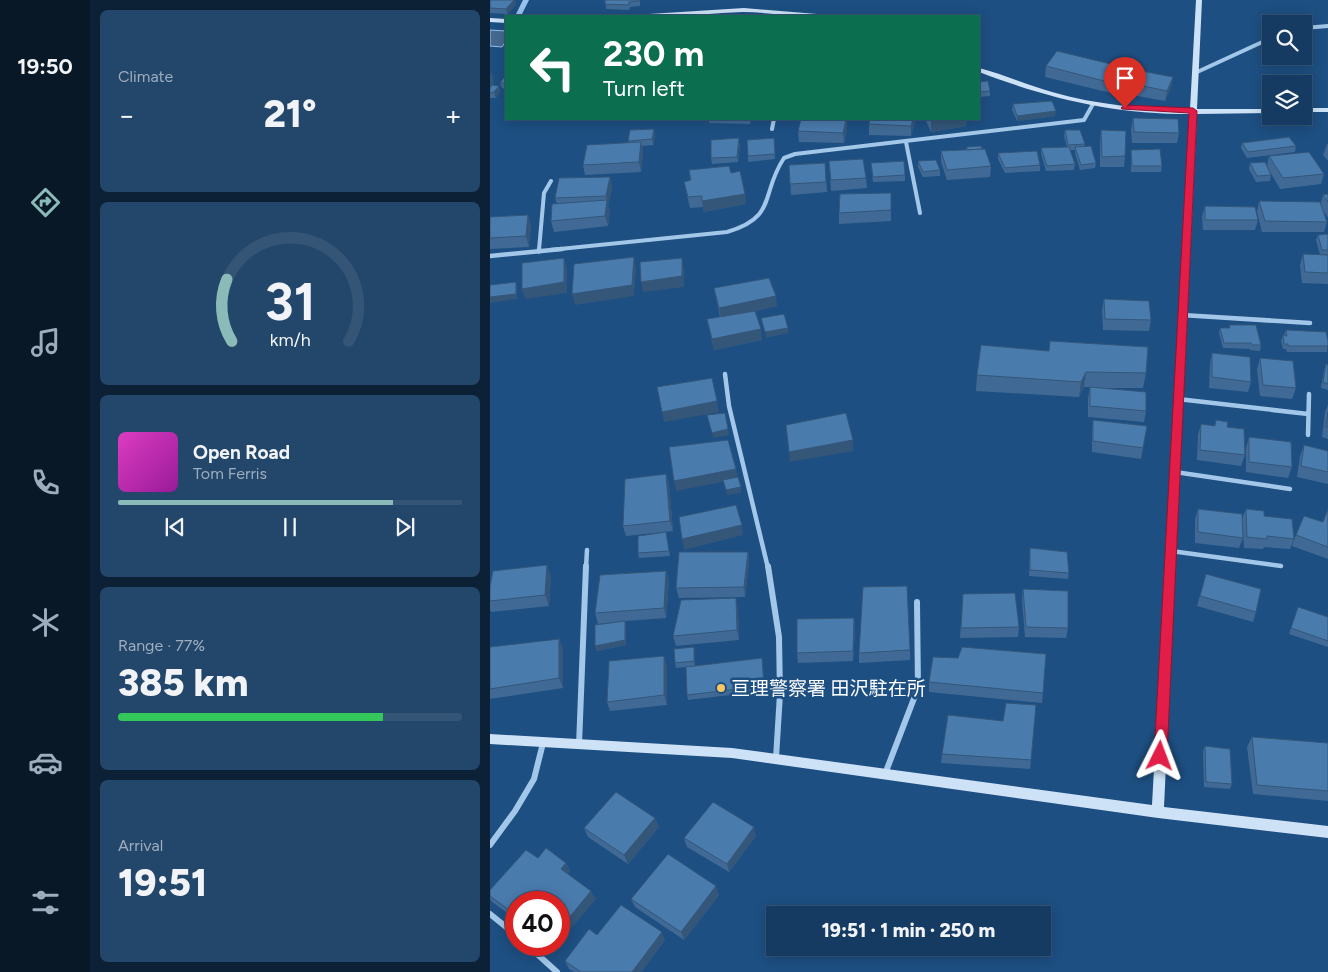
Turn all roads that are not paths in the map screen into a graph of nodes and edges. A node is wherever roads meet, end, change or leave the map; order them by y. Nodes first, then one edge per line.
1 (1199, 0) edge
2 (665, 15) edge
3 (805, 15) edge
4 (490, 20) edge
5 (505, 21) edge
6 (1328, 26) edge
7 (1312, 27) edge
8 (1262, 42) edge
9 (980, 70) edge
10 (1195, 73) junction
11 (1093, 104) junction
12 (1312, 110) edge
13 (1328, 110) edge
14 (1193, 111) junction
15 (1262, 111) edge
16 (774, 120) edge
17 (772, 129) dead end
18 (906, 142) junction
19 (550, 180) dead end
20 (920, 213) dead end
21 (539, 252) junction
22 (490, 256) edge
23 (1182, 316) junction
24 (1310, 324) dead end
25 (725, 374) dead end
26 (1309, 394) dead end
27 (1178, 399) junction
28 (1308, 414) junction
29 (1308, 435) dead end
30 (1175, 472) junction
31 (1290, 489) dead end
32 (587, 550) dead end
33 (1171, 551) junction
34 (1281, 566) dead end
35 (918, 602) dead end
36 (490, 739) edge
37 (543, 743) junction
38 (579, 745) junction
39 (776, 758) junction
40 (885, 774) junction
41 (1158, 812) junction
42 (1328, 832) edge
43 (490, 844) edge
44 (490, 914) edge
45 (505, 926) edge
46 (539, 956) edge
47 (557, 972) edge

1 - 10 street
2 - 3 street
4 - 5 street
6 - 7 street
8 - 10 street
9 - 11 street
10 - 14 street
11 - 14 street
11 - 18 street
12 - 13 street
14 - 15 street
14 - 23 street
16 - 17 street
18 - 20 street
18 - 21 street
19 - 21 street
21 - 22 street
23 - 24 street
23 - 27 street
25 - 39 street
26 - 28 street
27 - 28 street
27 - 30 street
28 - 29 street
30 - 31 street
30 - 33 street
32 - 38 street
33 - 34 street
33 - 41 street
35 - 40 street
36 - 37 street
37 - 38 street
37 - 43 street
38 - 39 street
39 - 40 street
40 - 41 street
41 - 42 street
44 - 45 street
46 - 47 street

